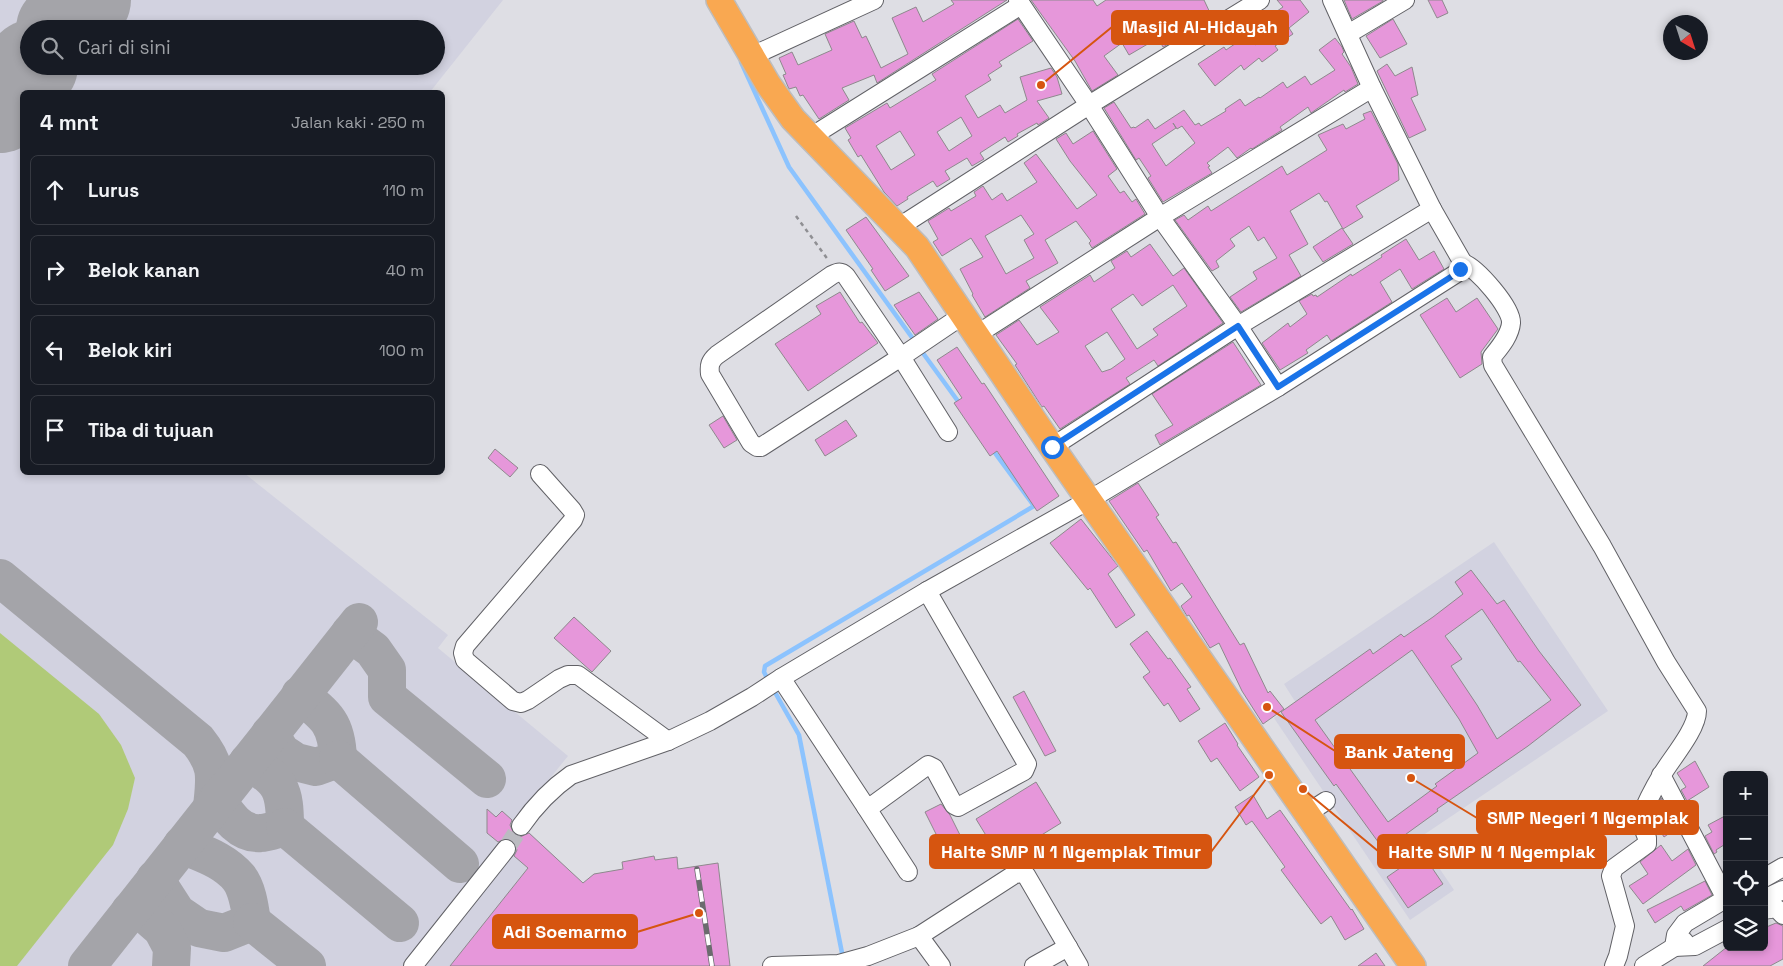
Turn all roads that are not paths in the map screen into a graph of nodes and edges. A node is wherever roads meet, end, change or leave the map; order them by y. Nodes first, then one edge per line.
1 (719, 0) edge
2 (874, 0) edge
3 (1260, 0) edge
4 (1332, 0) edge
5 (1405, 0) edge
6 (1020, 3) edge
7 (1348, 34) junction
8 (752, 56) junction
9 (1372, 88) junction
10 (1089, 105) junction
11 (809, 138) junction
12 (1432, 209) junction
13 (1160, 217) junction
14 (898, 227) junction
15 (1463, 263) junction
16 (970, 325) junction
17 (1238, 326) junction
18 (902, 356) junction
19 (1278, 387) junction
20 (948, 432) dead end
21 (1052, 447) junction
22 (540, 474) dead end
23 (1090, 500) junction
24 (927, 591) junction
25 (767, 687) junction
26 (668, 741) junction
27 (1661, 775) junction
28 (866, 807) junction
29 (521, 826) tunnel mouth
30 (506, 848) tunnel mouth
31 (1783, 868) edge
32 (908, 872) dead end
33 (1768, 876) edge
34 (1783, 890) edge
35 (1723, 891) edge
36 (1768, 897) edge
37 (1723, 900) edge
38 (1768, 909) edge
39 (1783, 915) edge
40 (1723, 920) edge
41 (1723, 931) edge
42 (919, 936) junction
43 (1068, 947) junction
44 (1674, 947) junction
45 (413, 966) edge
46 (772, 966) edge
47 (941, 966) edge
48 (1034, 966) edge
49 (1079, 966) edge
50 (1413, 966) edge
51 (1614, 966) edge
52 (1644, 966) edge

1 - 8 highway
2 - 8 street
3 - 10 street
4 - 7 street
5 - 7 street
6 - 10 street
6 - 11 street
7 - 9 street
8 - 11 highway
9 - 12 street
9 - 13 street
10 - 13 street
10 - 14 street
11 - 14 highway
12 - 15 street
12 - 17 street
13 - 16 street
13 - 17 street
14 - 16 highway
15 - 19 street
15 - 27 street
16 - 18 street
16 - 21 highway
17 - 19 street
17 - 21 street
18 - 18 street
18 - 20 street
19 - 23 street
21 - 23 highway
22 - 26 street
23 - 24 street
23 - 50 highway
24 - 25 street
24 - 28 street
25 - 26 street
25 - 28 street
26 - 29 street
27 - 35 street
27 - 51 street
28 - 32 street
30 - 45 street
31 - 33 street
34 - 36 street
37 - 44 street
38 - 39 street
40 - 44 street
41 - 44 street
42 - 43 street
42 - 46 street
42 - 47 street
43 - 48 street
43 - 49 street
44 - 52 street

